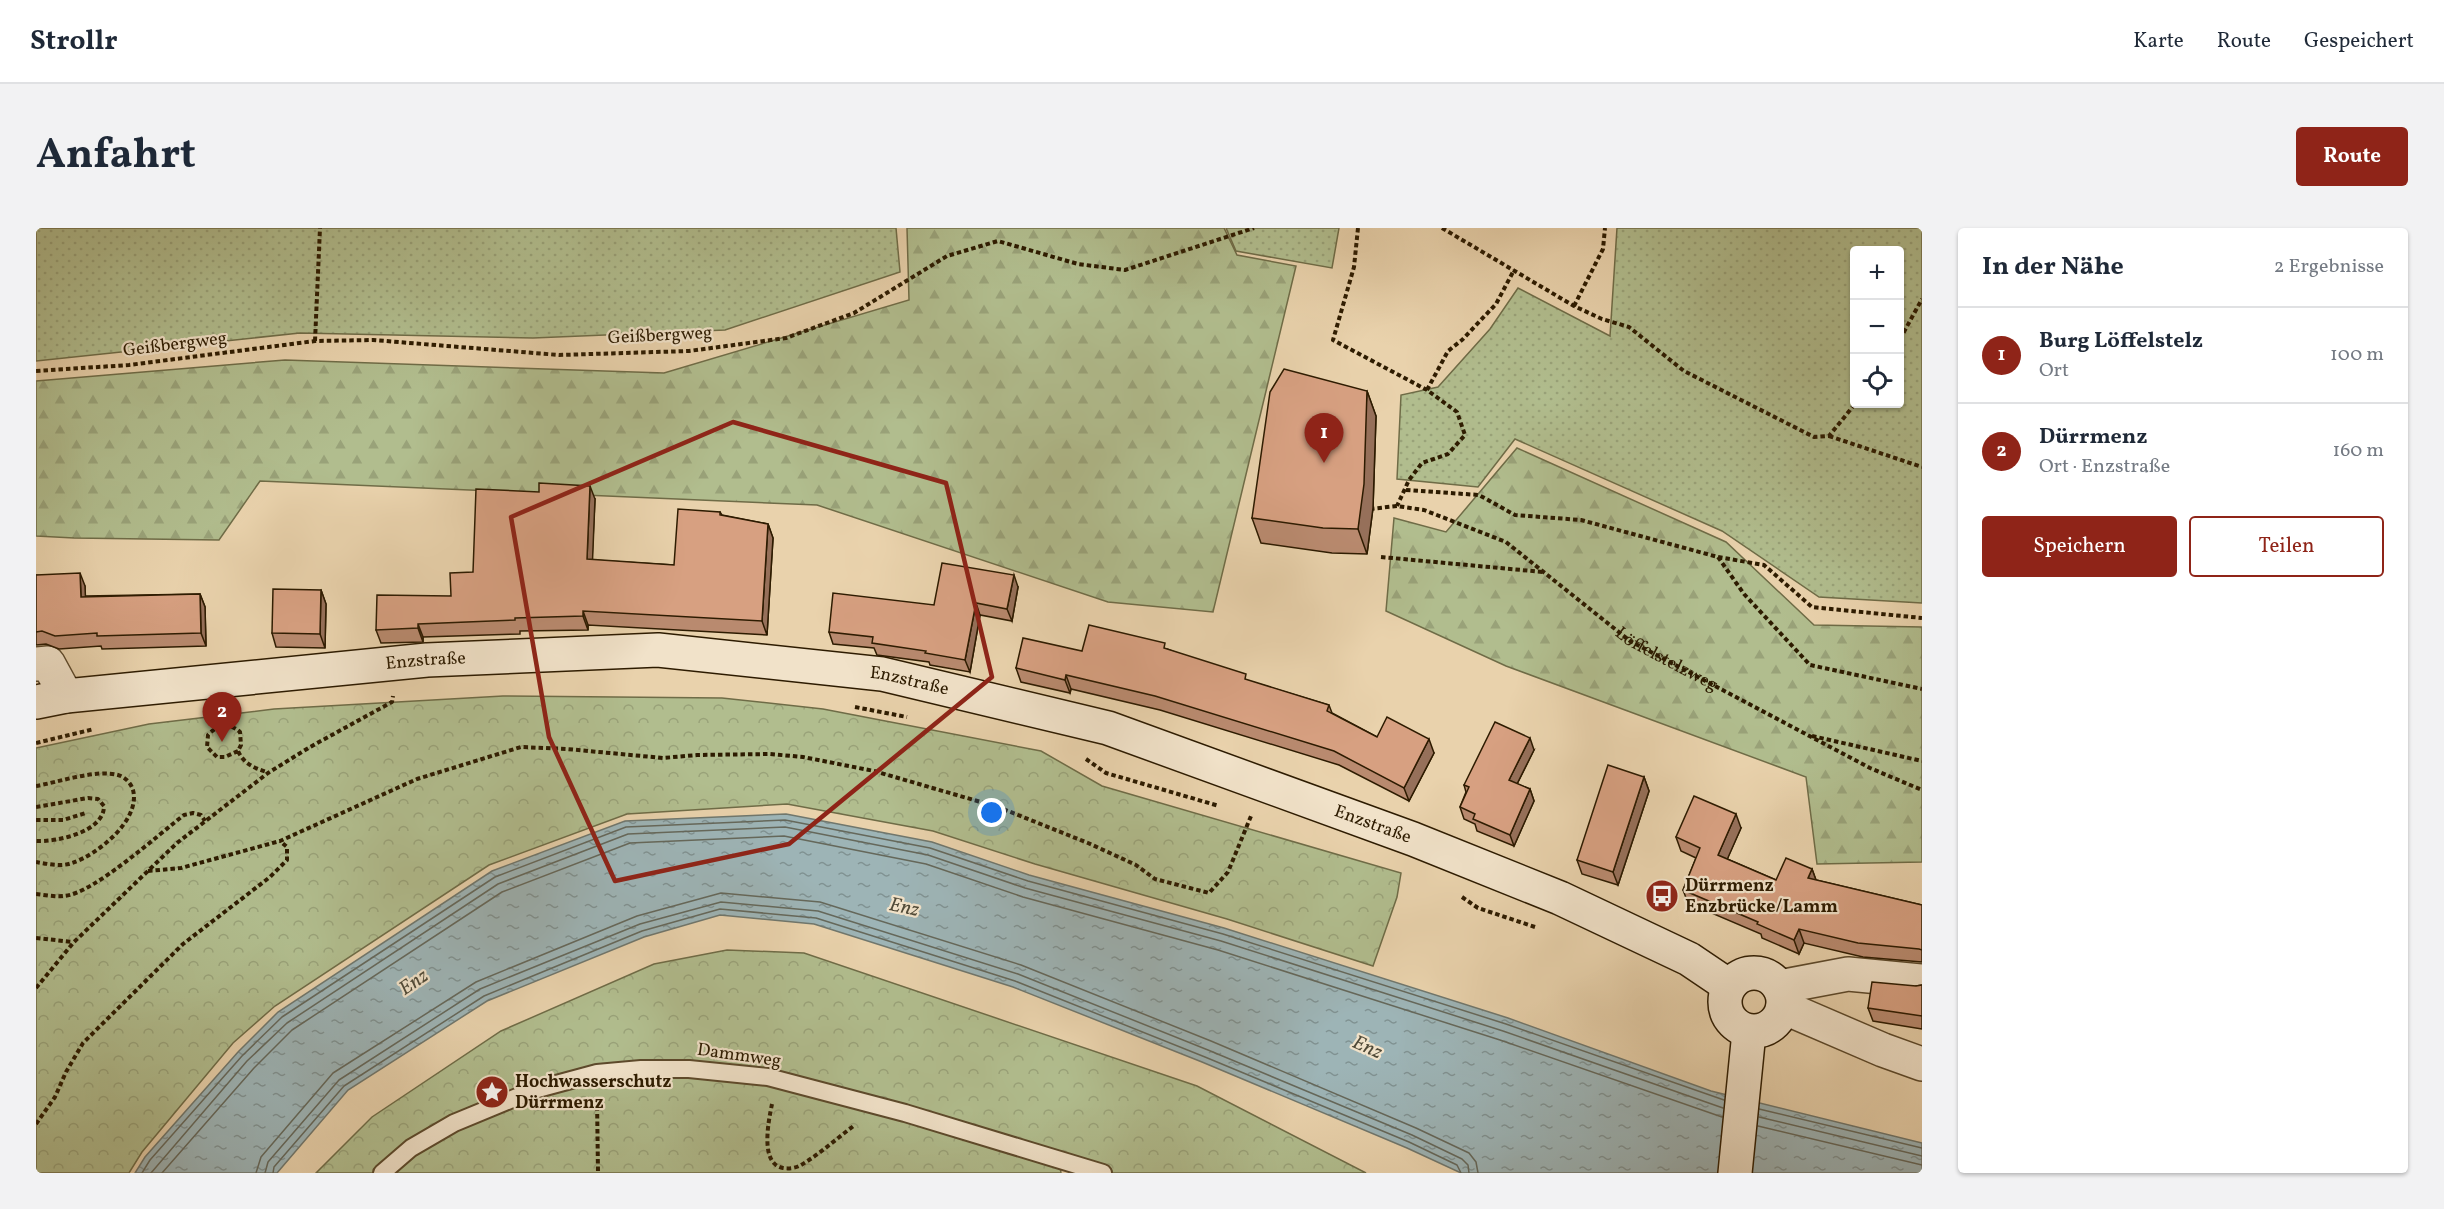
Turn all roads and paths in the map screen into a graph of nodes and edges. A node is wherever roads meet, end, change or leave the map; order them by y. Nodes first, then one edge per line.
1 (320, 228) edge
2 (1254, 228) edge
3 (1358, 228) edge
4 (1443, 228) edge
5 (1605, 228) edge
6 (1514, 270) junction
7 (1922, 299) edge
8 (1574, 306) junction
9 (1904, 330) edge
10 (315, 341) junction
11 (36, 371) edge
12 (1427, 390) junction
13 (1852, 408) edge
14 (1829, 436) junction
15 (1922, 467) edge
16 (1406, 490) junction
17 (1397, 506) junction
18 (1365, 509) edge
19 (1381, 557) dead end
20 (1718, 557) junction
21 (1544, 572) junction
22 (1922, 618) edge
23 (36, 664) edge
24 (1922, 689) edge
25 (393, 693) dead end
26 (51, 699) edge
27 (850, 706) dead end
28 (919, 719) dead end
29 (105, 726) dead end
30 (1807, 735) junction
31 (36, 743) edge
32 (238, 751) junction
33 (1076, 755) dead end
34 (1922, 761) edge
35 (268, 773) junction
36 (36, 786) edge
37 (1922, 790) edge
38 (36, 807) edge
39 (1229, 809) dead end
40 (86, 813) dead end
41 (1240, 813) dead end
42 (1251, 816) junction
43 (1262, 819) dead end
44 (36, 820) edge
45 (205, 821) junction
46 (36, 841) edge
47 (280, 841) junction
48 (36, 862) edge
49 (148, 872) junction
50 (36, 894) edge
51 (1459, 895) dead end
52 (1545, 930) dead end
53 (36, 938) edge
54 (74, 942) junction
55 (1922, 981) edge
56 (1729, 986) junction
57 (36, 988) edge
58 (1781, 997) junction
59 (1748, 1046) junction
60 (1922, 1064) edge
61 (597, 1074) junction
62 (776, 1079) junction
63 (874, 1105) junction
64 (36, 1124) edge
65 (382, 1173) edge
66 (598, 1173) edge
67 (1103, 1173) edge
68 (1735, 1173) edge

1 - 10 path
2 - 10 path, Geißbergweg
3 - 12 path
4 - 6 path
5 - 8 path
6 - 8 path
6 - 12 path
7 - 9 path
8 - 14 path
10 - 11 path, Geißbergweg
12 - 16 path
13 - 14 path
14 - 15 path
16 - 17 path
16 - 20 path
17 - 18 path, Löffelstelzweg
17 - 21 path, Löffelstelzweg
19 - 21 path
20 - 22 path
20 - 24 path
21 - 30 path, Löffelstelzweg
23 - 26 main road
25 - 35 path
26 - 56 main road, Enzstraße
27 - 28 path
29 - 31 path
30 - 34 path
30 - 37 path, Löffelstelzweg
32 - 32 path
32 - 35 path
33 - 39 path
35 - 45 path
36 - 48 path
38 - 46 path
40 - 44 path
41 - 42 path
42 - 43 path
42 - 47 path
45 - 49 path
45 - 50 path
47 - 49 path
47 - 64 path
49 - 54 path
51 - 52 path
53 - 54 path
54 - 57 path
55 - 58 main road
56 - 58 main road
56 - 59 main road
58 - 59 main road
58 - 60 main road
59 - 68 main road
61 - 62 lane, Dammweg
61 - 65 lane, Dammweg
61 - 66 path
62 - 63 lane, Dammweg
62 - 63 path
63 - 67 lane, Dammweg

